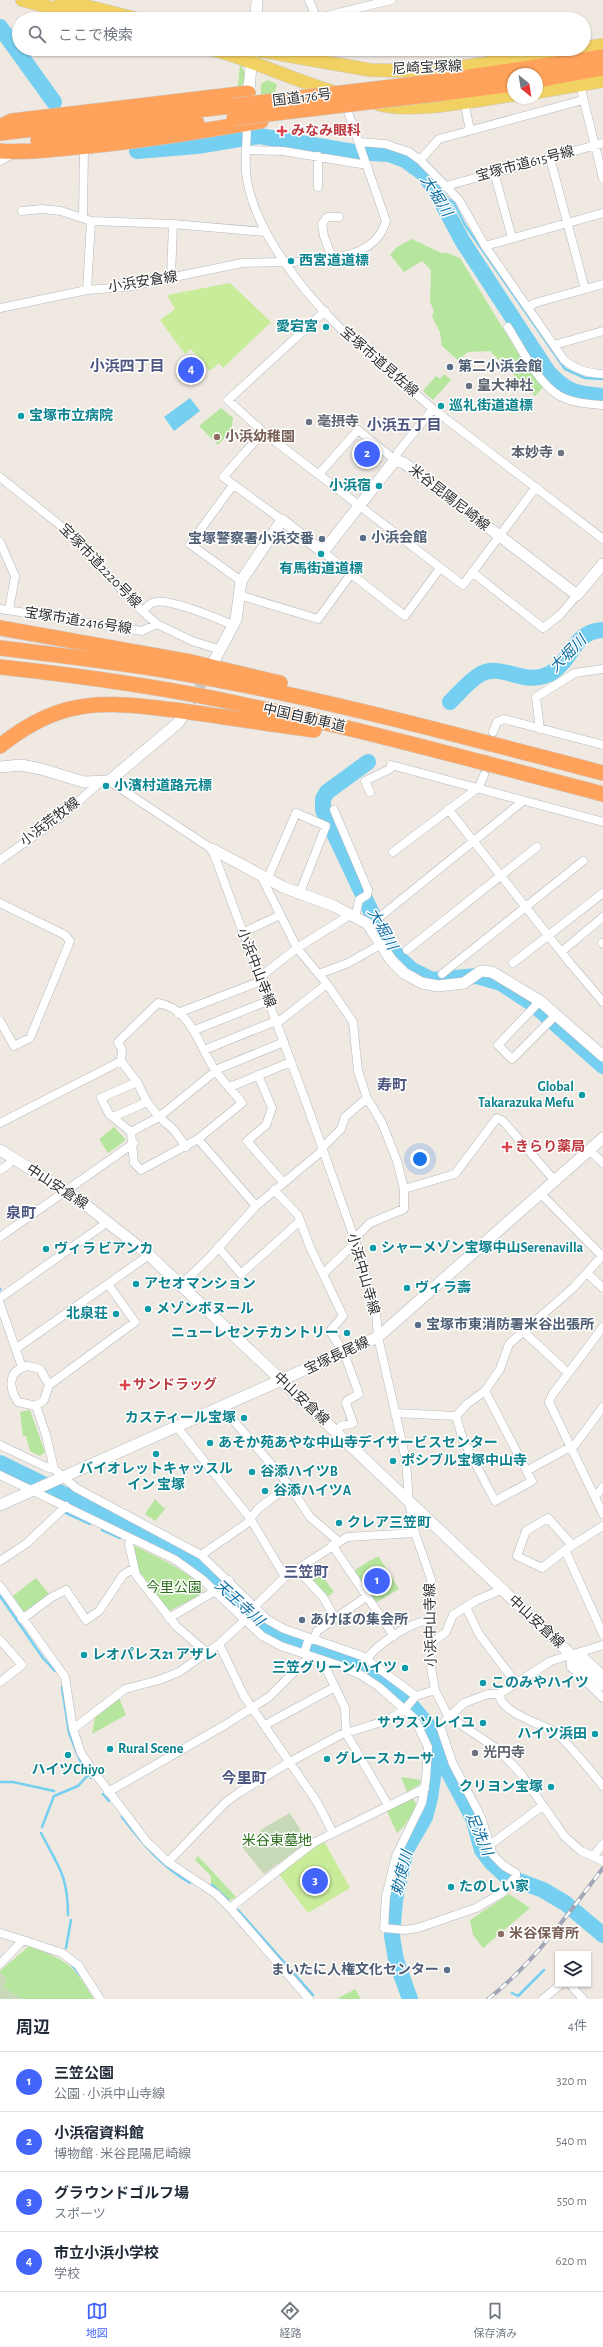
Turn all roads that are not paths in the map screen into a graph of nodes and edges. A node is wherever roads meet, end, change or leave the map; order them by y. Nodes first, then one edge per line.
1 (22, 0) edge
2 (61, 0) edge
3 (257, 0) edge
4 (308, 0) edge
5 (391, 0) edge
6 (67, 12) edge
7 (110, 12) edge
8 (256, 12) edge
9 (313, 12) edge
10 (344, 12) edge
11 (603, 45) edge
12 (591, 47) edge
13 (252, 56) edge
14 (259, 56) edge
15 (278, 56) edge
16 (328, 56) edge
17 (532, 56) edge
18 (603, 57) edge
19 (329, 64) junction
20 (603, 68) edge
21 (543, 79) edge
22 (603, 81) edge
23 (507, 84) edge
24 (580, 85) junction
25 (443, 87) junction
26 (543, 91) edge
27 (248, 93) junction
28 (507, 96) edge
29 (584, 100) junction
30 (464, 101) junction
31 (387, 106) junction
32 (348, 112) junction
33 (240, 120) junction
34 (0, 127) edge
35 (470, 130) junction
36 (0, 133) edge
37 (603, 143) edge
38 (360, 144) junction
39 (0, 145) edge
40 (594, 145) junction
41 (84, 147) junction
42 (247, 147) junction
43 (0, 151) edge
44 (15, 152) junction
45 (318, 156) junction
46 (550, 158) junction
47 (0, 160) edge
48 (420, 160) junction
49 (366, 162) junction
50 (494, 172) junction
51 (603, 178) edge
52 (446, 186) junction
53 (318, 187) dead end
54 (22, 211) dead end
55 (603, 214) edge
56 (339, 218) dead end
57 (87, 220) junction
58 (173, 224) junction
59 (566, 224) junction
60 (266, 232) junction
61 (512, 238) junction
62 (485, 246) junction
63 (332, 258) junction
64 (286, 263) junction
65 (171, 278) junction
66 (603, 284) edge
67 (585, 288) junction
68 (87, 290) junction
69 (528, 307) junction
70 (0, 308) edge
71 (325, 311) junction
72 (508, 328) dead end
73 (603, 331) edge
74 (554, 345) junction
75 (603, 374) edge
76 (603, 405) edge
77 (433, 409) junction
78 (263, 432) junction
79 (395, 460) junction
80 (320, 474) junction
81 (0, 478) edge
82 (233, 485) junction
83 (536, 487) junction
84 (360, 506) junction
85 (282, 520) junction
86 (498, 536) junction
87 (603, 539) edge
88 (0, 542) edge
89 (322, 552) junction
90 (603, 564) edge
91 (440, 568) junction
92 (472, 572) junction
93 (351, 574) junction
94 (241, 581) junction
95 (239, 595) junction
96 (577, 595) junction
97 (0, 609) edge
98 (9, 610) junction
99 (142, 611) junction
100 (157, 624) junction
101 (233, 625) junction
102 (0, 628) edge
103 (0, 648) edge
104 (218, 654) joint
105 (0, 667) edge
106 (603, 669) edge
107 (182, 717) tunnel mouth
108 (540, 729) junction
109 (494, 732) tunnel mouth
110 (469, 738) junction
111 (418, 745) junction
112 (603, 745) edge
113 (0, 746) edge
114 (0, 767) edge
115 (603, 773) edge
116 (484, 775) tunnel mouth
117 (104, 782) junction
118 (479, 787) junction
119 (370, 792) dead end
120 (603, 794) edge
121 (523, 801) junction
122 (448, 809) junction
123 (334, 810) dead end
124 (603, 822) edge
125 (473, 841) junction
126 (537, 847) dead end
127 (212, 849) junction
128 (393, 852) dead end
129 (0, 860) edge
130 (583, 862) dead end
131 (501, 875) junction
132 (264, 878) junction
133 (603, 893) edge
134 (299, 895) junction
135 (0, 903) edge
136 (526, 907) junction
137 (280, 915) junction
138 (353, 916) junction
139 (381, 916) dead end
140 (603, 917) edge
141 (242, 933) junction
142 (549, 936) junction
143 (380, 945) junction
144 (297, 948) junction
145 (407, 950) dead end
146 (561, 952) junction
147 (513, 963) dead end
148 (319, 974) junction
149 (442, 974) dead end
150 (260, 979) junction
151 (327, 984) junction
152 (268, 1001) junction
153 (603, 1002) edge
154 (537, 1005) junction
155 (178, 1013) junction
156 (553, 1018) junction
157 (0, 1021) edge
158 (276, 1022) junction
159 (194, 1030) junction
160 (284, 1042) junction
161 (204, 1050) junction
162 (603, 1056) edge
163 (121, 1061) junction
164 (291, 1062) junction
165 (216, 1071) junction
166 (258, 1075) junction
167 (136, 1082) junction
168 (230, 1087) junction
169 (367, 1098) junction
170 (147, 1102) junction
171 (113, 1117) junction
172 (159, 1117) junction
173 (0, 1123) edge
174 (131, 1132) junction
175 (603, 1138) edge
176 (198, 1139) junction
177 (134, 1142) junction
178 (186, 1147) junction
179 (322, 1149) junction
180 (0, 1150) edge
181 (589, 1150) junction
182 (12, 1158) junction
183 (603, 1163) edge
184 (0, 1170) edge
185 (555, 1180) junction
186 (283, 1182) junction
187 (404, 1189) junction
188 (65, 1190) junction
189 (274, 1190) junction
190 (541, 1194) junction
191 (256, 1206) junction
192 (106, 1221) junction
193 (300, 1221) junction
194 (0, 1237) edge
195 (355, 1242) junction
196 (218, 1247) junction
197 (149, 1255) junction
198 (603, 1256) edge
199 (323, 1274) junction
200 (588, 1274) junction
201 (108, 1284) junction
202 (180, 1286) junction
203 (603, 1288) edge
204 (0, 1298) edge
205 (0, 1304) edge
206 (603, 1326) edge
207 (523, 1331) junction
208 (378, 1337) junction
209 (17, 1348) junction
210 (344, 1353) junction
211 (22, 1367) junction
212 (568, 1373) junction
213 (281, 1381) junction
214 (49, 1385) junction
215 (485, 1391) junction
216 (36, 1406) junction
217 (222, 1407) junction
218 (603, 1407) edge
219 (396, 1413) junction
220 (456, 1416) junction
221 (177, 1427) junction
222 (336, 1432) junction
223 (0, 1445) edge
224 (571, 1449) junction
225 (54, 1468) junction
226 (528, 1470) junction
227 (0, 1475) edge
228 (60, 1479) junction
229 (289, 1485) junction
230 (603, 1487) edge
231 (34, 1490) junction
232 (595, 1497) junction
233 (409, 1502) junction
234 (0, 1505) edge
235 (66, 1506) junction
236 (603, 1514) edge
237 (250, 1518) junction
238 (603, 1526) edge
239 (415, 1533) junction
240 (132, 1539) junction
241 (335, 1543) junction
242 (572, 1545) junction
243 (565, 1550) junction
244 (201, 1555) junction
245 (0, 1561) edge
246 (134, 1568) junction
247 (297, 1569) junction
248 (285, 1577) junction
249 (228, 1581) junction
250 (0, 1586) edge
251 (501, 1590) junction
252 (217, 1591) junction
253 (366, 1597) junction
254 (255, 1606) junction
255 (466, 1607) junction
256 (169, 1618) junction
257 (335, 1618) junction
258 (22, 1619) junction
259 (245, 1620) junction
260 (429, 1621) junction
261 (603, 1634) edge
262 (394, 1636) junction
263 (0, 1640) edge
264 (311, 1640) junction
265 (219, 1644) junction
266 (430, 1644) junction
267 (603, 1645) edge
268 (206, 1652) junction
269 (306, 1654) junction
270 (570, 1655) junction
271 (367, 1659) junction
272 (322, 1661) junction
273 (603, 1675) edge
274 (0, 1682) edge
275 (516, 1684) junction
276 (603, 1685) edge
277 (335, 1687) junction
278 (435, 1690) junction
279 (499, 1694) junction
280 (415, 1697) junction
281 (603, 1698) edge
282 (253, 1706) junction
283 (405, 1708) junction
284 (448, 1716) junction
285 (266, 1725) junction
286 (73, 1729) junction
287 (346, 1733) junction
288 (288, 1763) junction
289 (603, 1786) edge
290 (425, 1788) junction
291 (108, 1792) junction
292 (388, 1805) junction
293 (542, 1806) junction
294 (333, 1833) junction
295 (603, 1844) edge
296 (490, 1846) junction
297 (594, 1856) junction
298 (603, 1861) edge
299 (168, 1862) junction
300 (230, 1908) junction
301 (0, 1932) edge
302 (23, 1940) junction
303 (0, 1964) edge
304 (557, 1987) edge
305 (573, 1987) edge
306 (100, 1999) edge
307 (309, 1999) edge
308 (543, 1999) edge
309 (583, 1999) edge

1 - 6 main road
2 - 7 main road
3 - 8 street
4 - 9 street
5 - 10 street
11 - 12 main road, 尼崎宝塚線
13 - 27 street
14 - 31 main road, 尼崎宝塚線
15 - 19 main road, 尼崎宝塚線
16 - 19 street
17 - 19 main road, 尼崎宝塚線
18 - 25 highway, 国道176号
20 - 21 highway
22 - 24 main road
23 - 25 highway, 国道176号
24 - 26 main road
24 - 29 street
25 - 33 highway, 国道176号, bridge
27 - 33 street
27 - 34 highway
28 - 30 main road, 尼崎宝塚線
29 - 35 street
29 - 40 street
30 - 31 main road, 尼崎宝塚線
30 - 35 street
31 - 32 highway
32 - 33 highway
32 - 38 street, 小浜安倉線
33 - 36 highway, 国道176号
33 - 39 highway, 国道176号
33 - 41 highway
33 - 42 street, 宝塚市道見佐線
35 - 48 street
37 - 40 street, 宝塚市道615号線
38 - 48 street
38 - 49 street, 小浜安倉線
40 - 46 street, 宝塚市道615号線
40 - 51 street
41 - 44 highway
41 - 57 street
42 - 45 street
42 - 60 street, 宝塚市道見佐線
43 - 44 highway
44 - 47 street
45 - 49 street
45 - 53 street
46 - 50 street, 宝塚市道615号線
46 - 59 street
48 - 52 street
49 - 63 street, 小浜安倉線
50 - 52 street, 宝塚市道615号線
50 - 61 street
52 - 62 street
54 - 57 street
55 - 59 street
56 - 63 street
57 - 58 street
57 - 68 street
58 - 60 street
58 - 65 street
59 - 61 street
59 - 67 street
60 - 64 street, 宝塚市道見佐線
61 - 62 street
62 - 69 street
63 - 64 street, 小浜安倉線
64 - 65 street, 小浜安倉線
64 - 71 street, 宝塚市道見佐線
65 - 68 street, 小浜安倉線
66 - 67 street
67 - 69 street
68 - 70 street, 小浜安倉線
69 - 74 street
71 - 77 street, 宝塚市道見佐線
71 - 78 street
72 - 76 street
73 - 74 street
74 - 75 street
77 - 79 street
77 - 83 street, 宝塚市道見佐線
78 - 80 street
78 - 82 street
79 - 80 street
79 - 84 street, 米谷昆陽尼崎線
79 - 86 street, 米谷昆陽尼崎線
80 - 84 street
81 - 99 street, 宝塚市道2220号線
82 - 85 street
82 - 94 street
83 - 86 street
83 - 87 street, 宝塚市道見佐線
84 - 89 street, 米谷昆陽尼崎線
84 - 91 street
85 - 89 street
85 - 94 street
86 - 92 street
86 - 96 street, 米谷昆陽尼崎線
88 - 98 street
89 - 93 street
90 - 96 street
91 - 92 street
91 - 93 street
92 - 96 street
93 - 95 street
94 - 95 street
95 - 101 street
97 - 98 street, 宝塚市道2416号線
98 - 100 street, 宝塚市道2416号線
99 - 100 street
99 - 101 street, 宝塚市道2220号線
100 - 104 street
101 - 104 street
102 - 110 highway
103 - 110 highway, 中国自動車道
105 - 111 highway, 中国自動車道
106 - 108 street
107 - 117 street
108 - 109 street
108 - 112 street
110 - 115 highway, 中国自動車道
111 - 113 highway
111 - 120 highway, 中国自動車道
114 - 117 street
116 - 118 street
117 - 127 street
117 - 129 street, 小浜荒牧線
118 - 119 street
118 - 121 street
118 - 122 street
121 - 124 street
121 - 125 street
122 - 125 street
122 - 128 street
123 - 138 street
125 - 131 street
125 - 139 street
126 - 131 street
127 - 132 street
127 - 141 street, 小浜中山寺線
130 - 136 street
131 - 136 street
131 - 145 street
132 - 134 street
132 - 134 street
132 - 137 street
133 - 142 street
134 - 138 street
135 - 157 street
136 - 142 street
136 - 149 street
137 - 141 street
137 - 144 street
138 - 143 street
138 - 144 street
140 - 146 street
141 - 150 street, 小浜中山寺線
142 - 146 street
142 - 147 street
143 - 148 street
143 - 154 street
144 - 148 street
144 - 150 street
146 - 153 street
148 - 151 street
150 - 152 street, 小浜中山寺線
150 - 155 street
151 - 158 street
151 - 169 street
152 - 158 street, 小浜中山寺線
152 - 159 street
154 - 156 street
154 - 156 street
155 - 159 street
155 - 163 street
156 - 162 street
158 - 160 street, 小浜中山寺線
158 - 161 street
159 - 161 street
160 - 164 street, 小浜中山寺線
160 - 165 street
161 - 165 street
163 - 167 street
163 - 173 street
164 - 166 street
164 - 179 street, 小浜中山寺線
165 - 168 street
165 - 172 street
166 - 168 street
166 - 186 street
167 - 170 street
167 - 171 street
168 - 176 street
169 - 179 street
169 - 187 street
170 - 171 street
170 - 172 street
171 - 174 street
172 - 174 street
172 - 178 street
174 - 177 street
175 - 181 street, 宝塚長尾線
176 - 178 street
176 - 191 street
177 - 178 street
177 - 188 street
179 - 186 street
179 - 195 street, 小浜中山寺線
180 - 182 street, 中山安倉線
181 - 183 street
181 - 185 street, 宝塚長尾線
182 - 184 street
182 - 188 street, 中山安倉線
185 - 187 street
185 - 190 street, 宝塚長尾線
186 - 189 street
187 - 195 street
188 - 192 street, 中山安倉線
188 - 194 street
189 - 191 street
189 - 193 street
190 - 198 street
190 - 208 street, 宝塚長尾線
191 - 196 street
192 - 197 street, 中山安倉線
192 - 204 street
193 - 196 street
193 - 199 street
195 - 199 street
195 - 208 street, 小浜中山寺線
196 - 202 street
197 - 201 street
197 - 202 street, 中山安倉線
198 - 200 street
199 - 210 street
200 - 203 street
200 - 207 street
201 - 209 street
201 - 214 street
202 - 213 street, 中山安倉線
205 - 209 street
206 - 212 street
207 - 212 street
207 - 215 street
208 - 210 street, 宝塚長尾線
208 - 219 street, 小浜中山寺線
209 - 211 street
210 - 213 street, 宝塚長尾線
210 - 222 street
211 - 214 street
211 - 216 street
212 - 224 street
213 - 217 street, 宝塚長尾線
213 - 222 street, 中山安倉線
214 - 216 street
215 - 220 street
215 - 226 street
216 - 225 street
217 - 221 street, 宝塚長尾線
217 - 229 street
218 - 224 street
219 - 220 street
219 - 233 street, 小浜中山寺線
220 - 226 street
221 - 228 street, 宝塚長尾線
221 - 237 street
222 - 233 street, 中山安倉線
223 - 225 street
224 - 226 street
224 - 232 street
225 - 228 street
227 - 231 street
228 - 231 street, 宝塚長尾線
228 - 244 street
229 - 237 street
229 - 241 street
230 - 232 street
231 - 234 street, 宝塚長尾線
231 - 235 street
232 - 236 street
233 - 239 street, 小浜中山寺線
233 - 251 street, 中山安倉線
235 - 240 street
235 - 245 street
237 - 244 street
237 - 248 street
238 - 242 street
239 - 241 street
239 - 260 street, 小浜中山寺線
240 - 246 street
240 - 252 street
241 - 247 street
241 - 253 street
242 - 243 street
242 - 243 street
243 - 261 street
244 - 249 street
246 - 256 street
246 - 258 street
247 - 248 street
247 - 257 street
248 - 254 street
249 - 252 street
249 - 254 street
250 - 258 street
251 - 255 street
251 - 270 street, 中山安倉線
252 - 256 street
252 - 259 street
253 - 257 street
253 - 262 street
254 - 264 street
255 - 266 street
255 - 275 street
256 - 268 street
257 - 264 street
258 - 286 street
259 - 265 street
259 - 269 street
260 - 262 street
260 - 266 street, 小浜中山寺線
262 - 271 street
263 - 274 street
264 - 269 street
264 - 271 street
265 - 268 street
265 - 282 street
266 - 278 street, 小浜中山寺線
267 - 270 street
268 - 286 street
269 - 272 street
269 - 282 street
270 - 273 street
270 - 275 street
270 - 276 street, 中山安倉線
270 - 281 street
271 - 280 street
272 - 277 street
272 - 283 street
275 - 279 street
277 - 285 street
277 - 287 street
278 - 280 street
278 - 284 street, 小浜中山寺線
279 - 284 street
279 - 289 street
280 - 283 street
282 - 285 street
282 - 291 street
283 - 287 street
283 - 290 street
284 - 293 street, 小浜中山寺線
284 - 296 street
285 - 288 street
286 - 291 street
287 - 288 street
287 - 292 street
288 - 294 street
288 - 299 street
290 - 292 street
290 - 296 street
291 - 299 street
292 - 294 street
293 - 296 street
293 - 297 street, 小浜中山寺線
294 - 300 street
295 - 297 street
297 - 298 street, 小浜中山寺線
299 - 300 street
300 - 307 street
301 - 302 street
302 - 303 street
302 - 306 street
304 - 308 street
305 - 309 street

